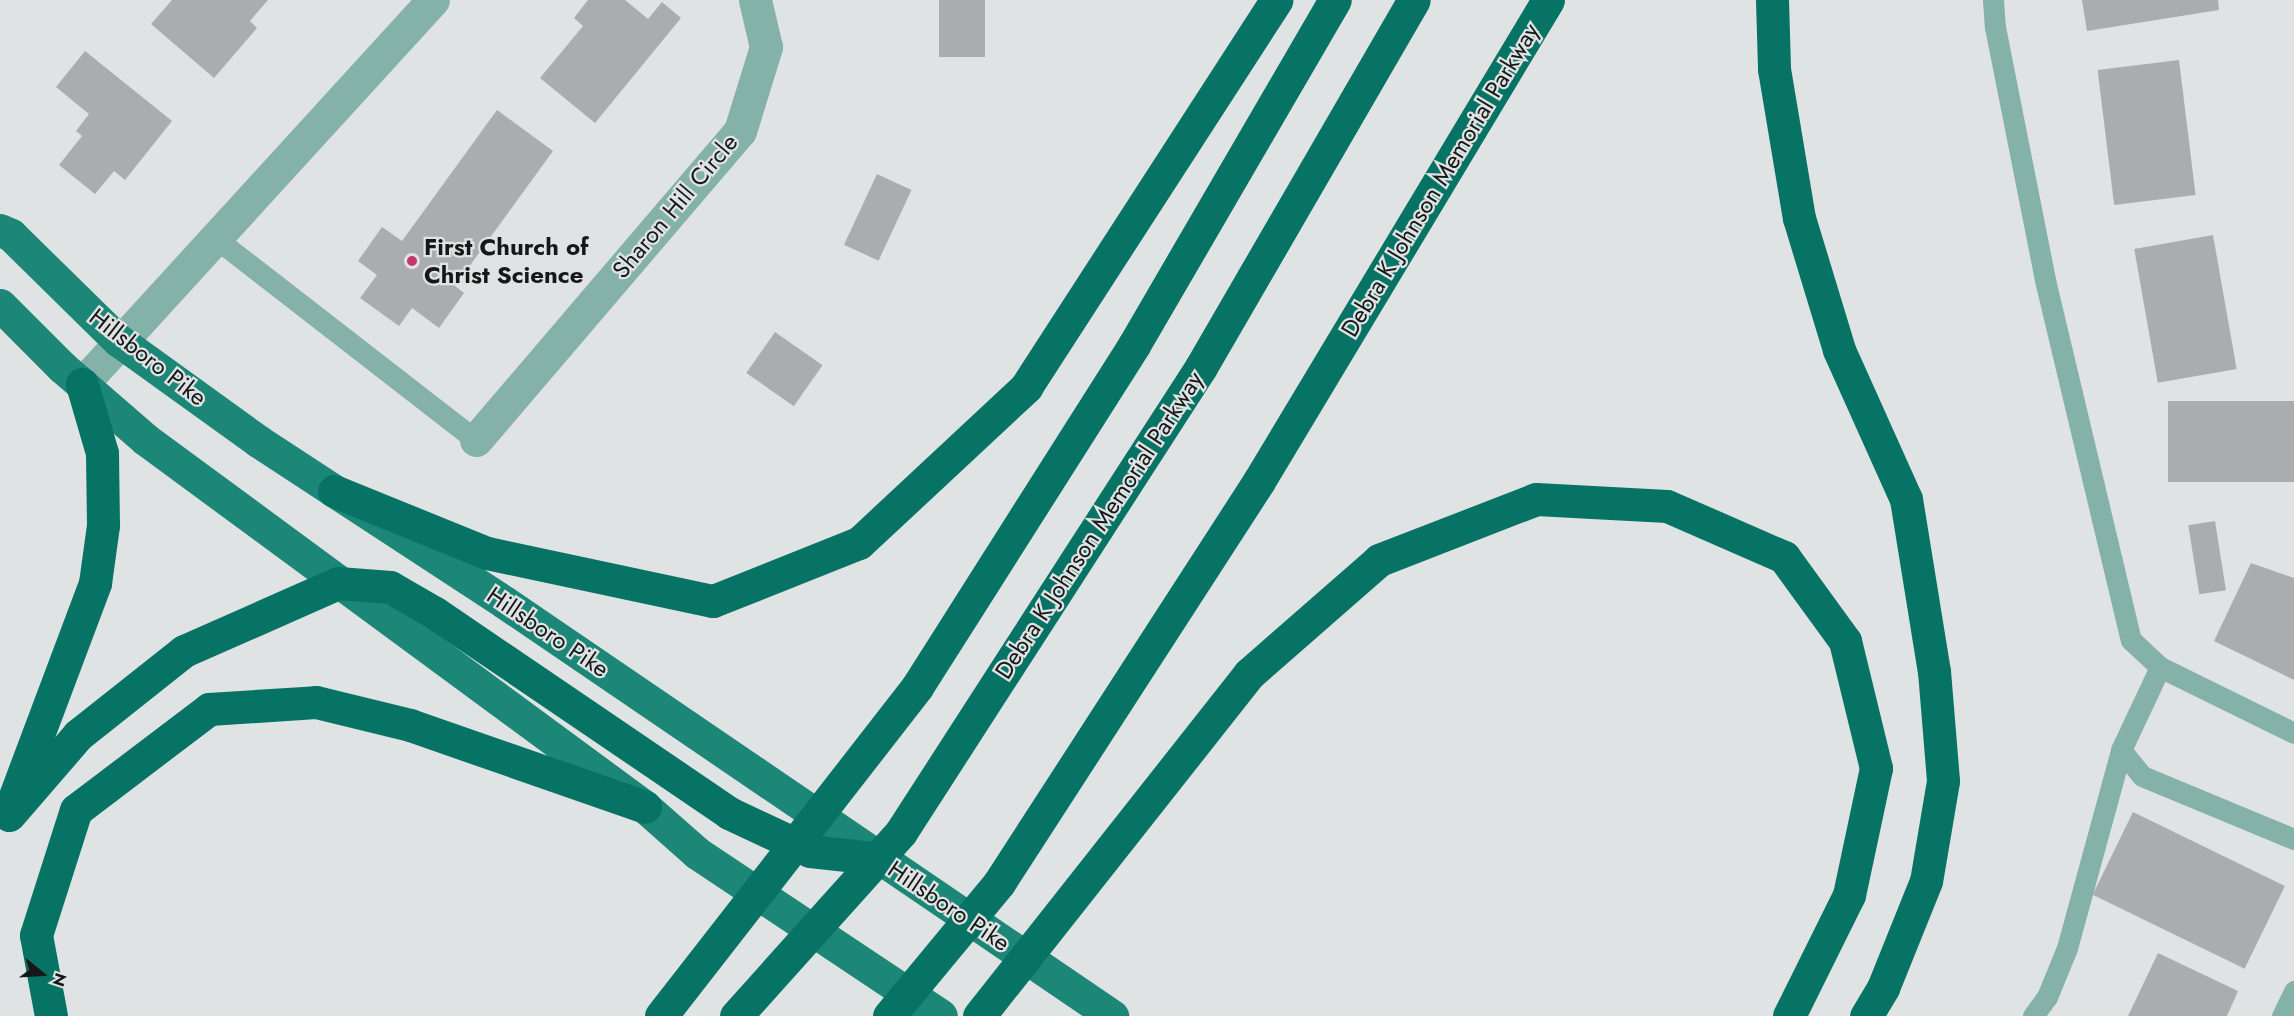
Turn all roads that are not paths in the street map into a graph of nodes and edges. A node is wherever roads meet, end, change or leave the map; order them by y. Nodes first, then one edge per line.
1 (433, 0) edge
2 (755, 0) edge
3 (1276, 0) edge
4 (1335, 0) edge
5 (1414, 0) edge
6 (1548, 0) edge
7 (1772, 0) edge
8 (1993, 0) edge
9 (0, 230) edge
10 (214, 237) junction
11 (0, 305) edge
12 (118, 340) junction
13 (82, 384) junction
14 (476, 440) joint
15 (334, 491) junction
16 (338, 583) junction
17 (2160, 667) junction
18 (2294, 733) edge
19 (2121, 750) junction
20 (645, 807) junction
21 (4, 824) edge
22 (2294, 839) edge
23 (881, 859) junction
24 (2294, 992) edge
25 (1099, 1008) edge
26 (51, 1016) edge
27 (661, 1016) edge
28 (736, 1016) edge
29 (889, 1016) edge
30 (941, 1016) edge
31 (979, 1016) edge
32 (1789, 1016) edge
33 (1866, 1016) edge
34 (2033, 1016) edge
35 (2282, 1016) edge

1 - 10 street
2 - 14 street, Sharon Hill Circle
3 - 15 highway
4 - 27 highway
5 - 28 highway, Debra K Johnson Memorial Parkway
6 - 29 highway, Debra K Johnson Memorial Parkway
7 - 33 highway
8 - 17 lane
9 - 12 main road, Hillsboro Pike
10 - 12 street
10 - 14 lane
11 - 13 main road
12 - 13 street
12 - 15 main road, Hillsboro Pike
13 - 16 main road
13 - 21 highway
15 - 23 main road, Hillsboro Pike
16 - 20 main road
16 - 21 highway
16 - 23 highway
17 - 18 lane
17 - 19 lane
19 - 22 lane
19 - 34 lane
20 - 26 highway
20 - 30 main road
23 - 25 main road, Hillsboro Pike
24 - 35 lane
31 - 32 highway

